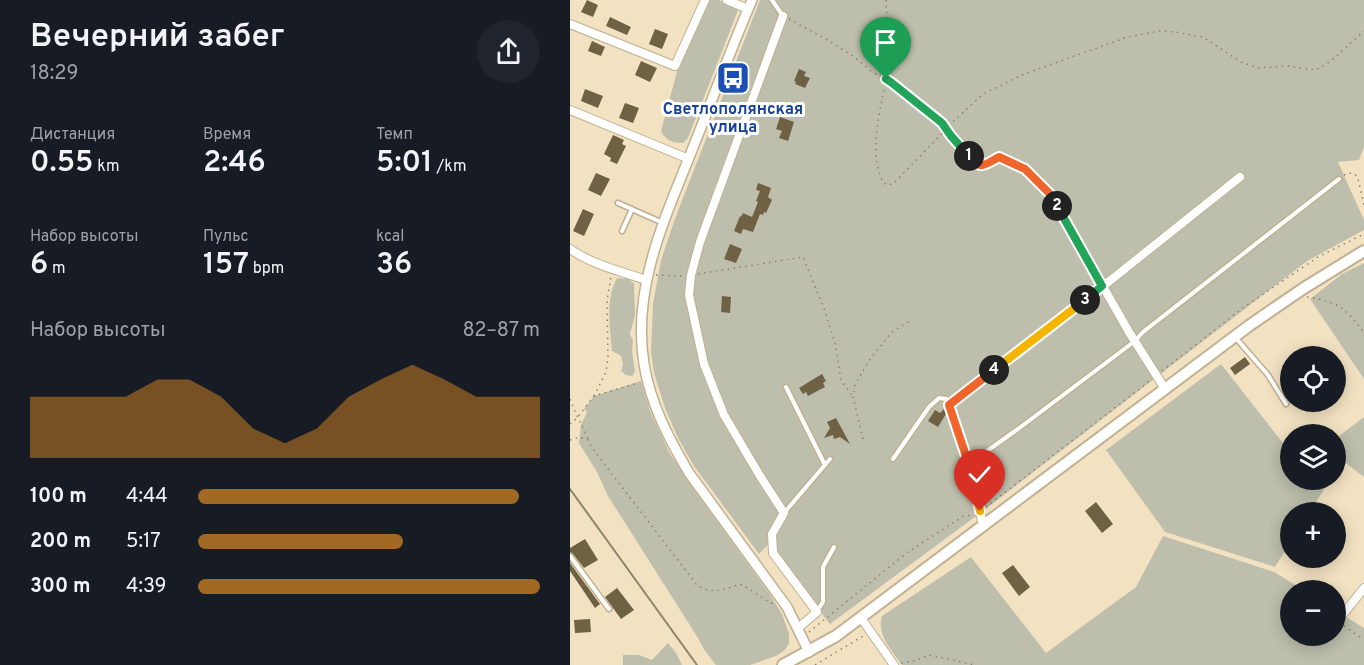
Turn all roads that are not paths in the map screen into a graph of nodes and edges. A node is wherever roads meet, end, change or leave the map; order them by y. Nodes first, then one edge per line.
1 (705, 0) edge
2 (727, 0) edge
3 (772, 0) edge
4 (750, 4) edge
5 (783, 16) joint
6 (570, 24) edge
7 (570, 110) edge
8 (689, 159) junction
9 (984, 165) road end
10 (1239, 177) dead end
11 (1339, 179) road end
12 (618, 203) dead end
13 (632, 209) junction
14 (664, 223) junction
15 (622, 231) dead end
16 (570, 249) edge
17 (1364, 251) edge
18 (647, 277) junction
19 (1102, 286) junction
20 (1235, 337) junction
21 (1134, 341) junction
22 (786, 387) dead end
23 (1166, 389) junction
24 (1280, 393) edge
25 (949, 405) junction
26 (830, 459) dead end
27 (893, 459) dead end
28 (825, 465) junction
29 (970, 469) junction
30 (784, 513) junction
31 (983, 526) junction
32 (834, 547) dead end
33 (570, 556) edge
34 (1364, 588) edge
35 (609, 609) dead end
36 (1346, 610) edge
37 (817, 612) junction
38 (861, 618) junction
39 (798, 628) junction
40 (809, 652) junction
41 (893, 663) edge
42 (783, 665) edge

1 - 6 street
2 - 4 street
3 - 5 lane
4 - 8 street
5 - 30 street
7 - 8 street
8 - 14 street
9 - 19 street
10 - 19 street
11 - 21 lane
12 - 13 lane
13 - 14 lane
13 - 15 lane
14 - 18 street
16 - 18 street
17 - 20 main road
18 - 39 street
19 - 21 street
19 - 25 street
20 - 23 main road
20 - 24 lane
21 - 23 street
21 - 29 lane
22 - 28 lane
23 - 31 main road
25 - 27 lane
25 - 29 street
26 - 28 lane
28 - 30 lane
29 - 31 street
30 - 37 street
31 - 38 main road
32 - 37 lane
33 - 35 lane
34 - 36 street
37 - 39 street
38 - 40 main road
38 - 41 street
39 - 40 street
40 - 42 main road

